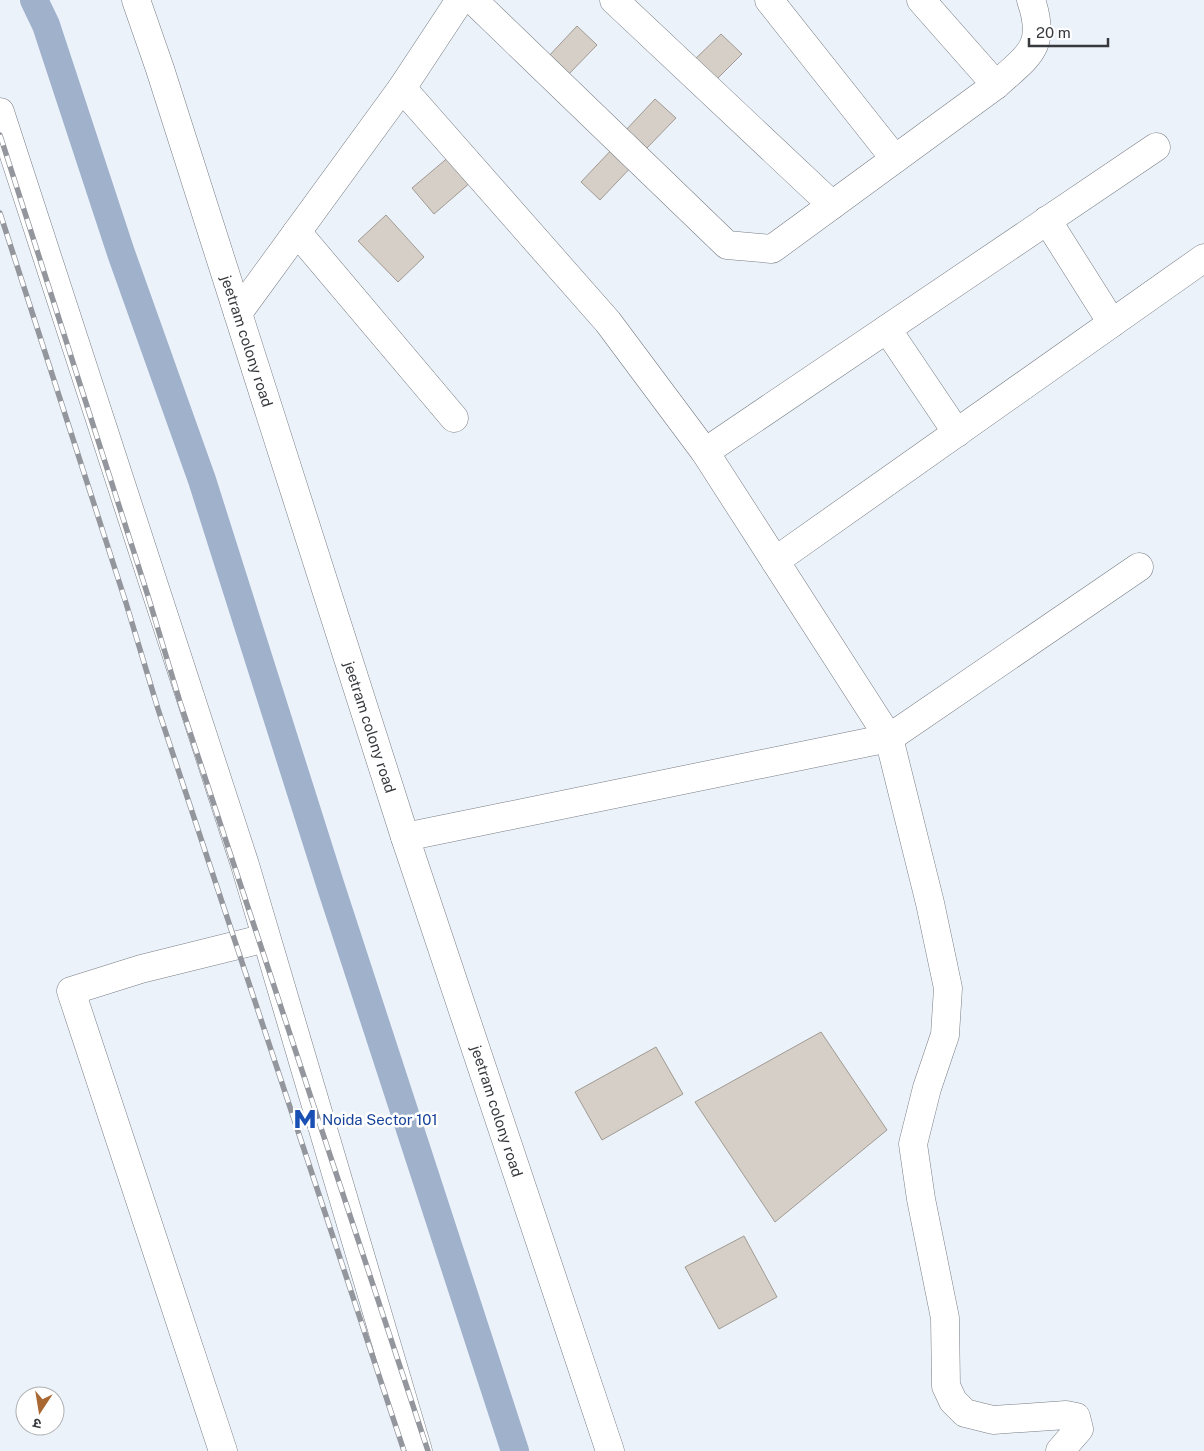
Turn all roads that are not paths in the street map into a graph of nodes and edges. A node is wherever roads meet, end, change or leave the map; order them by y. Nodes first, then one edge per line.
1 (136, 0) edge
2 (460, 0) edge
3 (473, 0) edge
4 (614, 0) edge
5 (770, 0) edge
6 (921, 0) edge
7 (1031, 0) edge
8 (996, 85) junction
9 (402, 88) junction
10 (0, 112) edge
11 (1156, 147) dead end
12 (895, 159) junction
13 (832, 205) junction
14 (1047, 220) junction
15 (297, 232) junction
16 (1204, 258) edge
17 (238, 313) junction
18 (1112, 323) junction
19 (887, 329) junction
20 (454, 418) dead end
21 (957, 433) junction
22 (705, 452) junction
23 (775, 561) junction
24 (1139, 567) dead end
25 (890, 738) junction
26 (405, 837) junction
27 (266, 938) junction
28 (223, 1451) edge
29 (418, 1451) edge
30 (610, 1451) edge
31 (1060, 1451) edge

1 - 17 street, jeetram colony road
2 - 9 street
3 - 13 street
4 - 13 street
5 - 12 street
6 - 8 street
7 - 8 street
8 - 12 street
9 - 15 street
9 - 22 street
10 - 27 street
11 - 14 street
12 - 13 street
14 - 18 street
14 - 19 street
15 - 17 street
15 - 20 street
16 - 18 street
17 - 26 street, jeetram colony road
18 - 21 street
19 - 21 street
19 - 22 street
21 - 23 street
22 - 23 street
23 - 25 street
24 - 25 street
25 - 26 street
25 - 31 street
26 - 30 street, jeetram colony road
27 - 28 street
27 - 29 street

